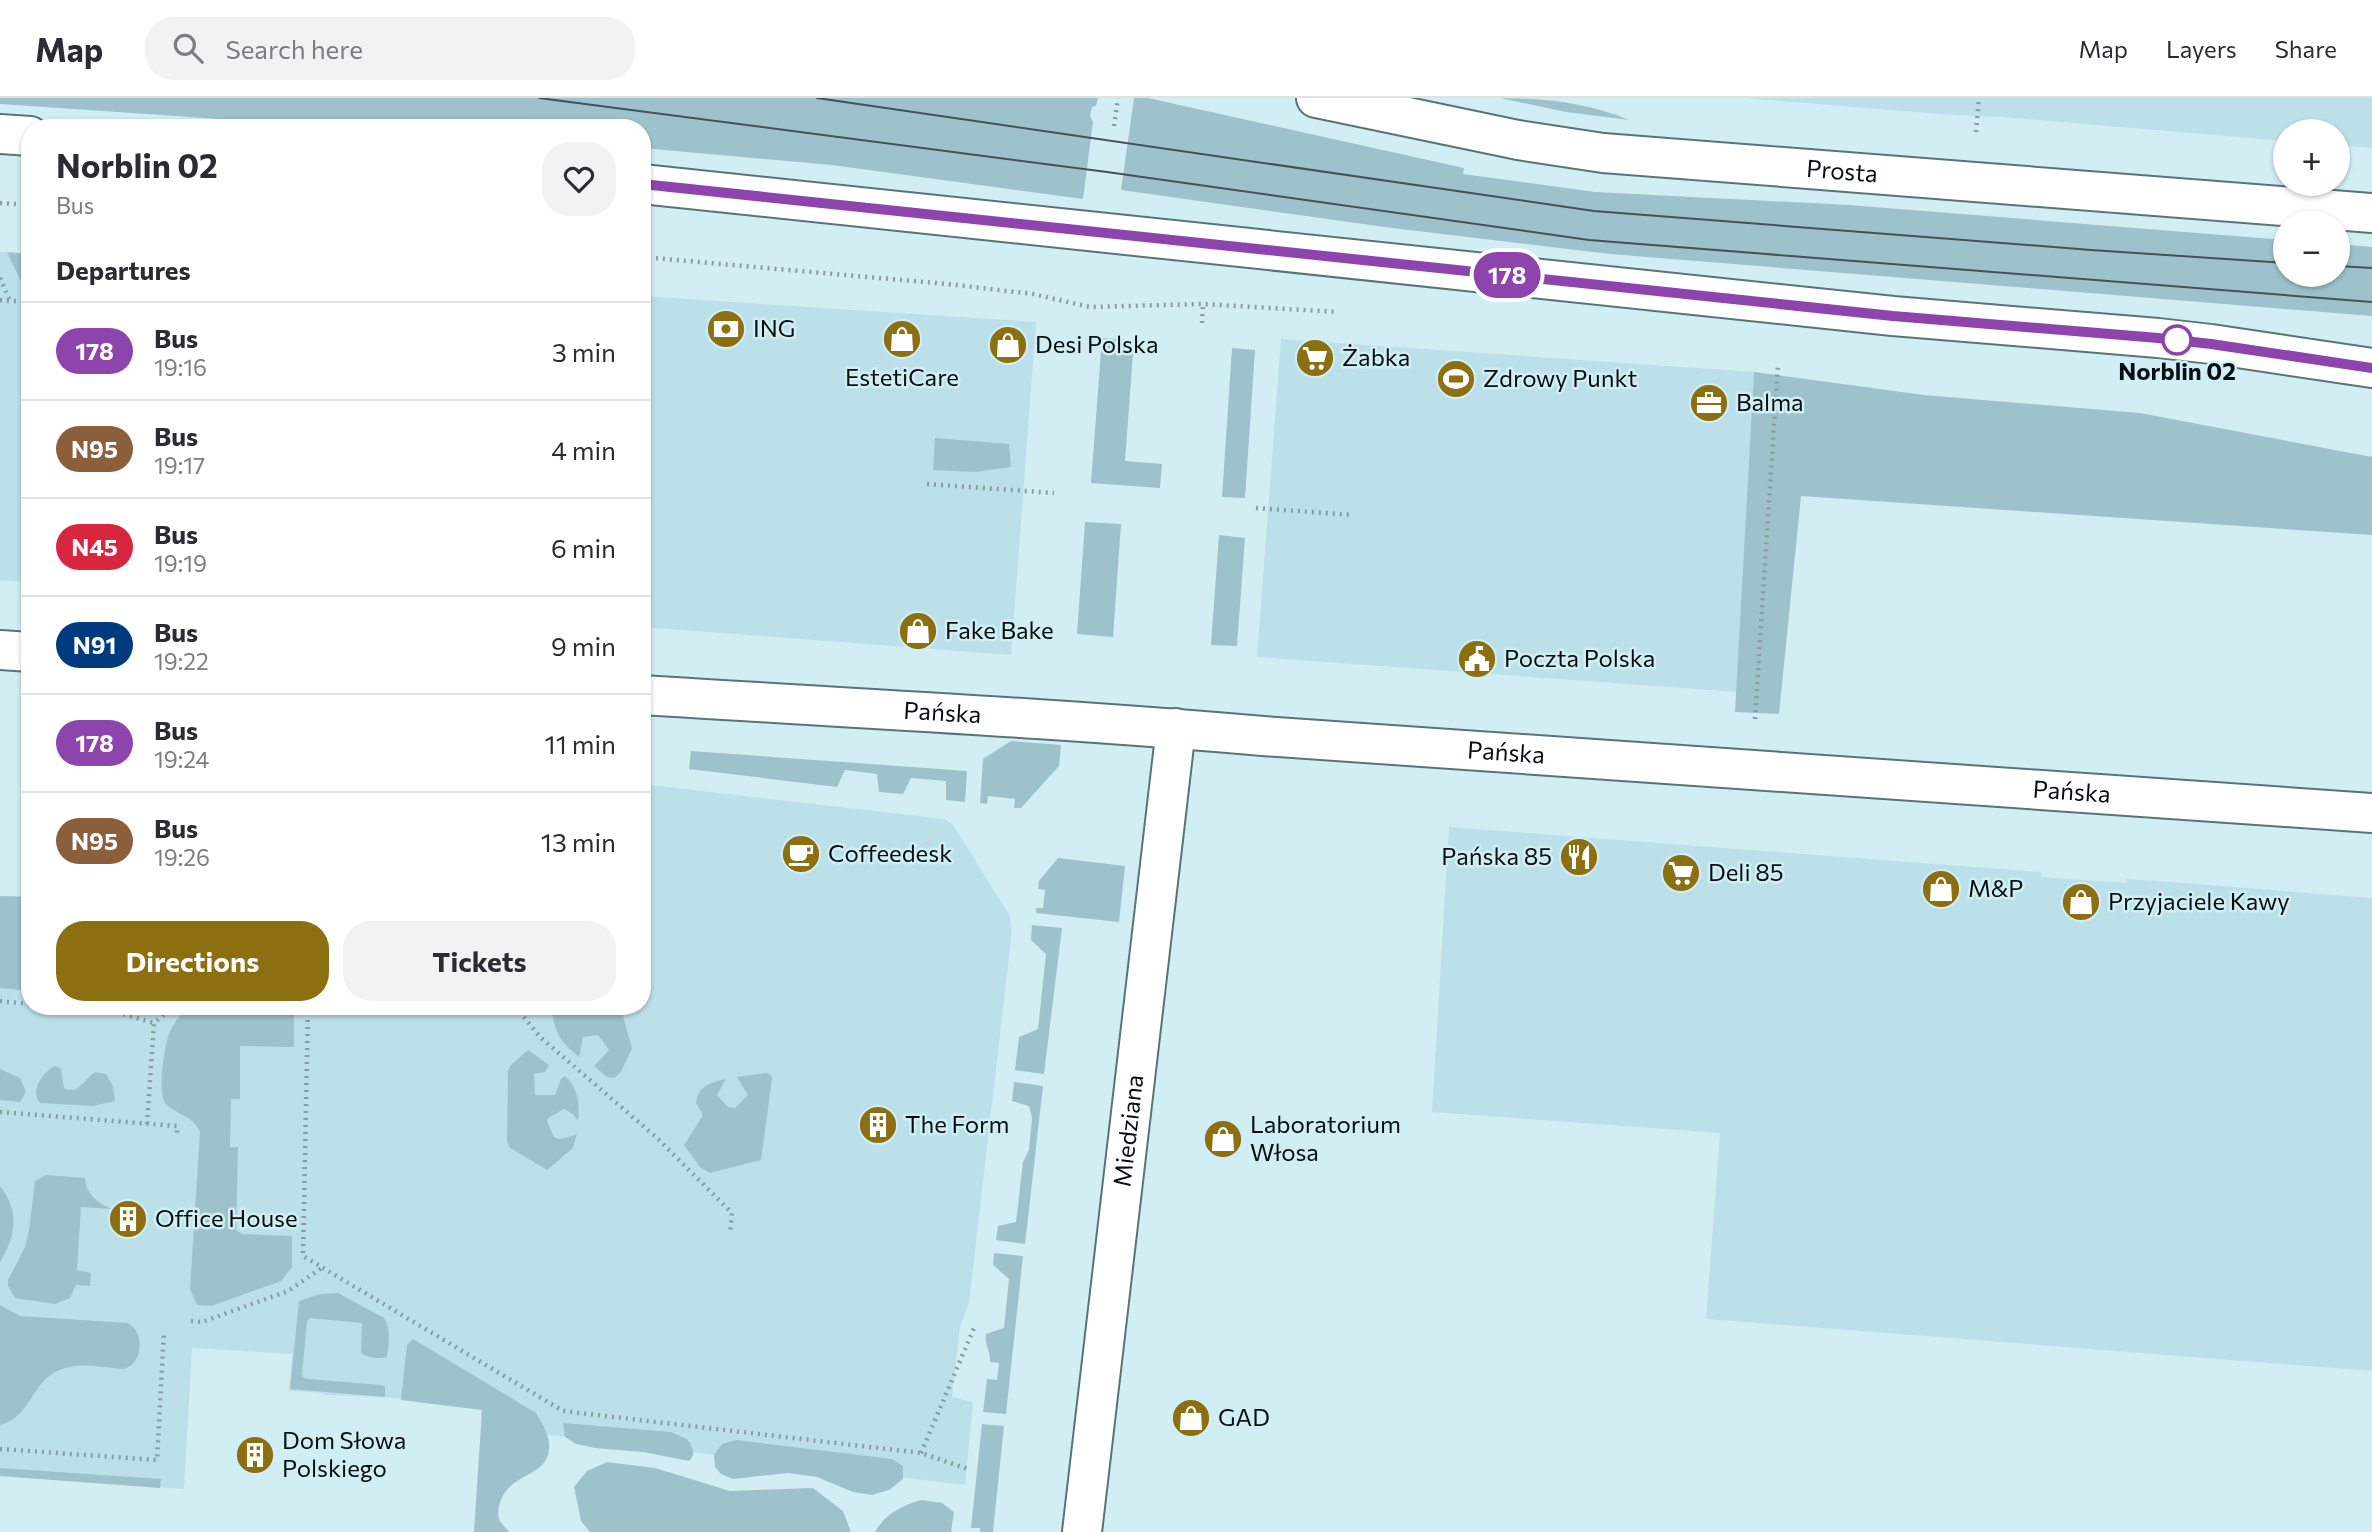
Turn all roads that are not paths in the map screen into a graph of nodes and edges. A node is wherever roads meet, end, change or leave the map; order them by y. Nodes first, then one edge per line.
1 (1316, 98) edge
2 (0, 134) edge
3 (21, 135) edge
4 (651, 185) edge
5 (2372, 213) edge
6 (2372, 368) edge
7 (0, 650) edge
8 (21, 651) edge
9 (651, 696) edge
10 (1176, 728) junction
11 (2372, 813) edge
12 (1082, 1532) edge

1 - 5 main road, Prosta
2 - 3 main road
4 - 6 main road
7 - 8 main road
9 - 10 main road, Pańska
10 - 11 main road, Pańska
10 - 12 main road, Miedziana

